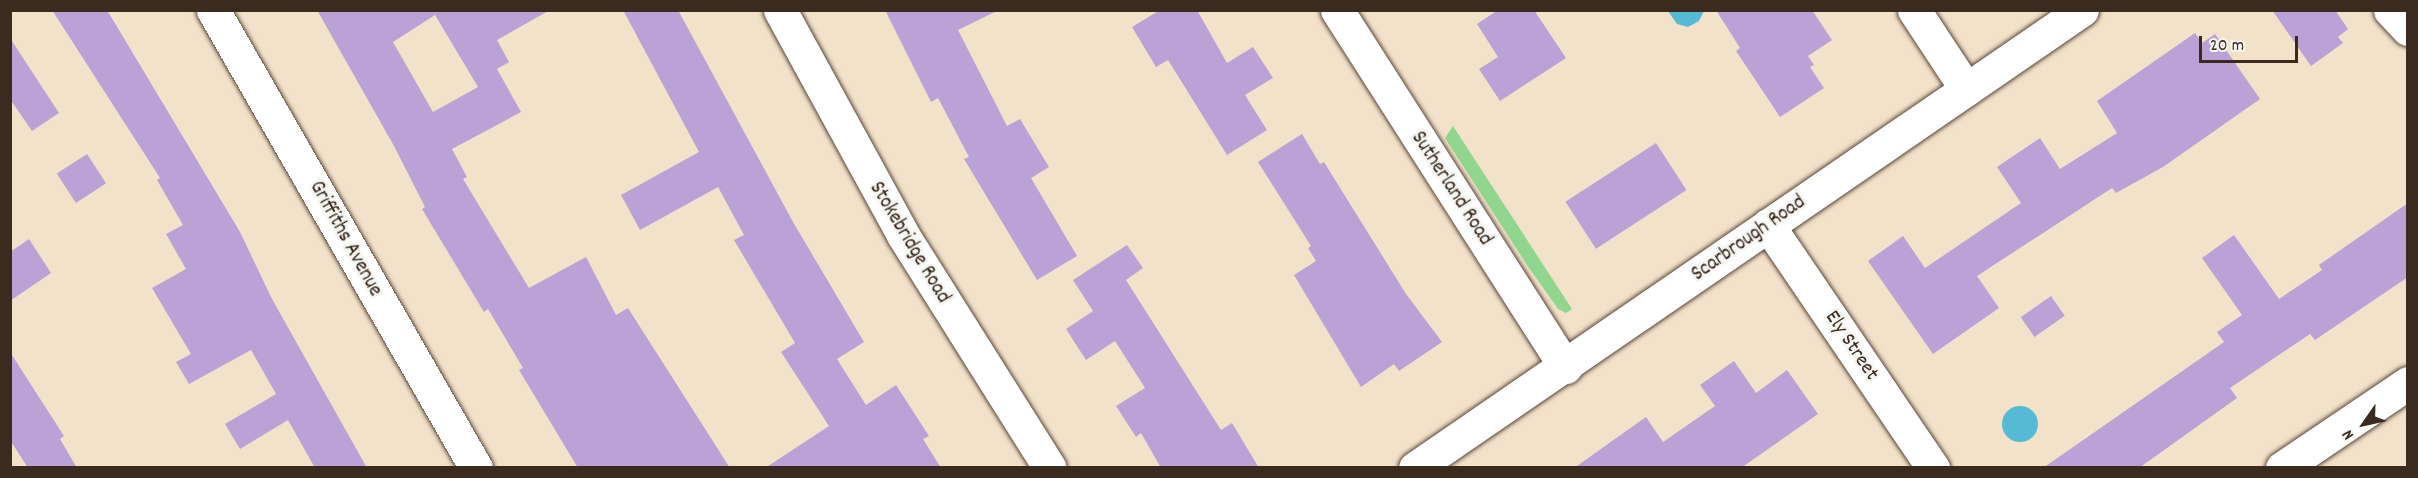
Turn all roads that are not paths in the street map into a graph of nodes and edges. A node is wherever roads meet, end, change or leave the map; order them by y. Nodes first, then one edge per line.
1 (213, 10) edge
2 (780, 10) edge
3 (1337, 10) edge
4 (1914, 10) edge
5 (2082, 10) edge
6 (2390, 10) edge
7 (2408, 29) edge
8 (1966, 89) junction
9 (1768, 225) junction
10 (1565, 366) junction
11 (2408, 383) edge
12 (476, 468) edge
13 (1050, 468) edge
14 (1415, 468) edge
15 (1933, 468) edge
16 (2282, 468) edge

1 - 12 street, Griffiths Avenue
2 - 13 street, Stokebridge Road
3 - 10 street, Sutherland Road
4 - 8 street
5 - 8 street, Scarbrough Road
6 - 7 street
8 - 9 street, Scarbrough Road
9 - 10 street, Scarbrough Road
9 - 15 street, Ely Street
10 - 14 street, Scarbrough Road
11 - 16 street

